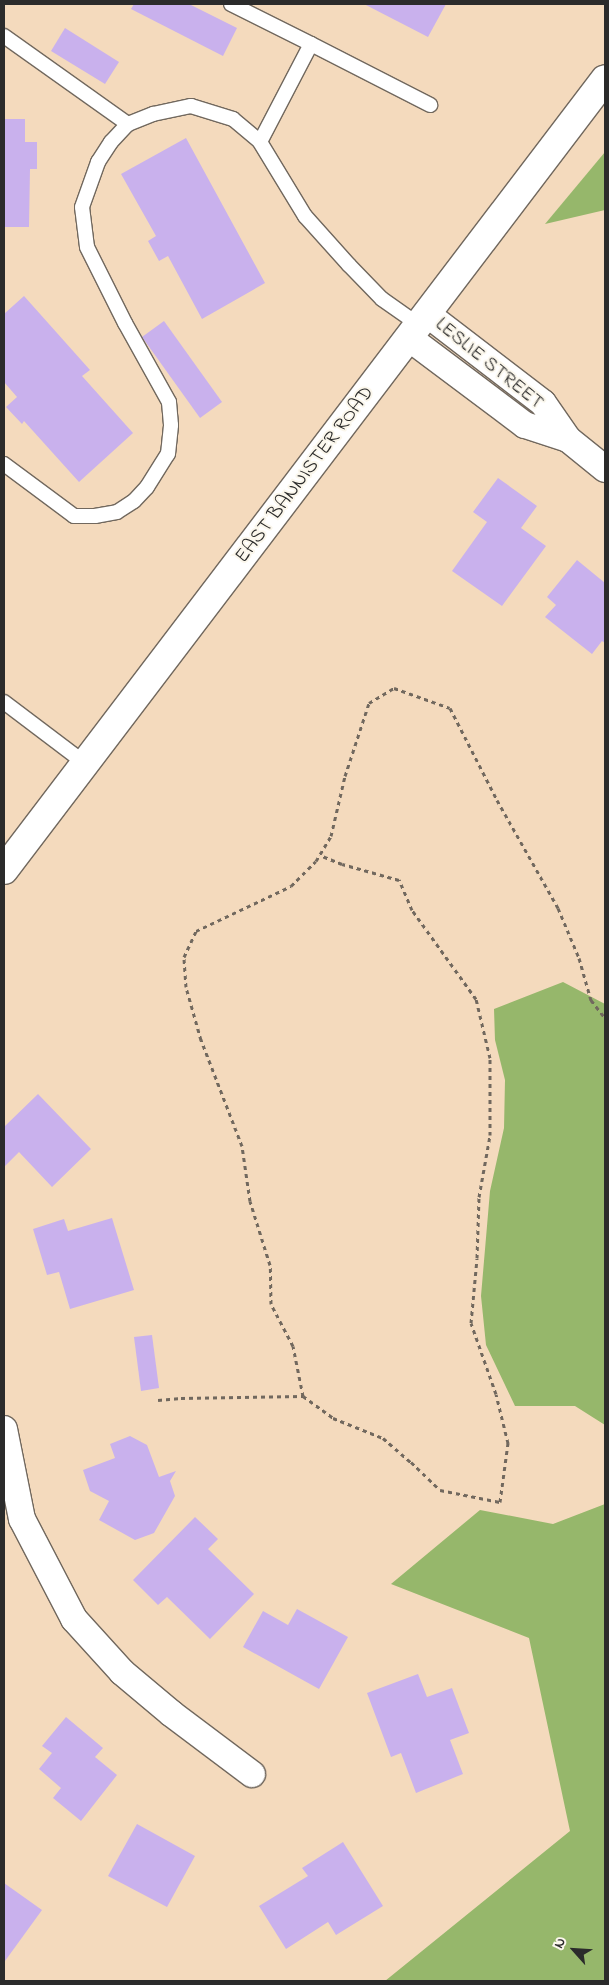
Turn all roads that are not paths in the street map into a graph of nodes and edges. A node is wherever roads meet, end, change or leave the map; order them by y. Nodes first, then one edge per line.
1 (231, 4) edge
2 (4, 36) edge
3 (311, 44) junction
4 (605, 78) edge
5 (430, 105) dead end
6 (128, 124) junction
7 (260, 142) junction
8 (418, 326) junction
9 (4, 464) edge
10 (605, 469) edge
11 (4, 702) edge
12 (86, 764) junction
13 (4, 870) edge
14 (4, 1429) edge
15 (13, 1522) edge
16 (252, 1774) dead end

1 - 3 lane
2 - 6 lane
3 - 5 lane
3 - 7 lane
4 - 8 main road, EAST BANNISTER ROAD
6 - 7 lane
6 - 9 lane
7 - 8 lane
8 - 10 street, LESLIE STREET
8 - 12 main road, EAST BANNISTER ROAD
11 - 12 lane
12 - 13 main road, EAST BANNISTER ROAD
14 - 15 street
15 - 16 street

